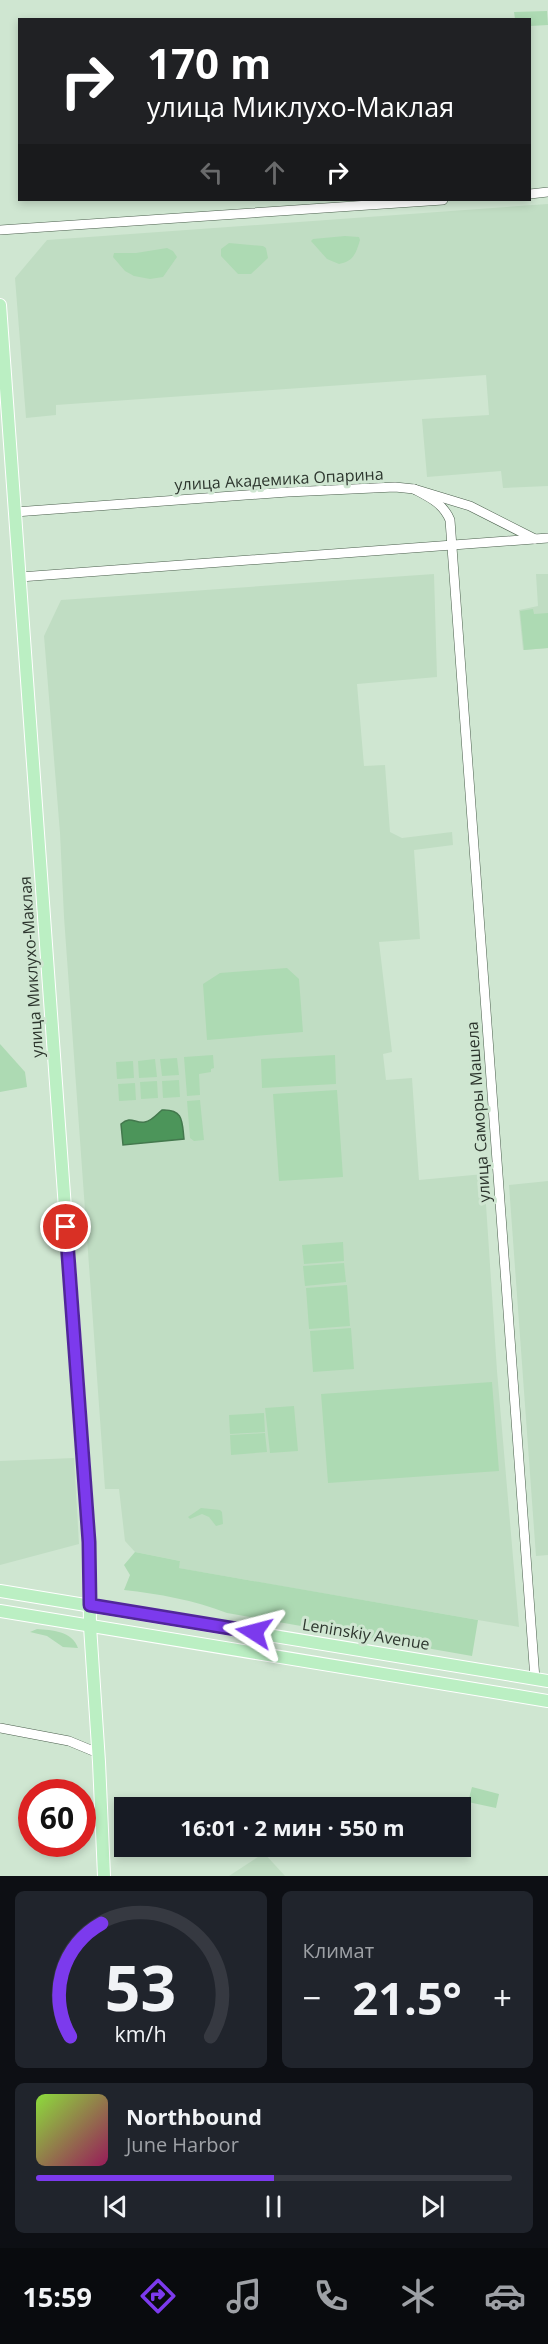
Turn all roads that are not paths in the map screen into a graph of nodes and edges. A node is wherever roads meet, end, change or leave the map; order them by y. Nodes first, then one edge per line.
1 (548, 192) edge
2 (531, 194) edge
3 (429, 201) edge
4 (0, 231) edge
5 (0, 305) edge
6 (414, 489) junction
7 (15, 512) junction
8 (548, 538) edge
9 (536, 539) junction
10 (451, 544) junction
11 (20, 577) junction
12 (0, 1591) edge
13 (90, 1605) junction
14 (0, 1611) edge
15 (90, 1626) junction
16 (535, 1678) junction
17 (548, 1681) edge
18 (548, 1701) edge
19 (0, 1728) edge
20 (98, 1753) junction
21 (104, 1876) edge

1 - 2 street
3 - 4 street
5 - 7 main road, улица Миклухо-Маклая
6 - 7 street, улица Академика Опарина
6 - 9 street, улица Академика Опарина
6 - 10 street, улица Саморы Машела
7 - 11 main road, улица Миклухо-Маклая
8 - 9 street
9 - 10 street
10 - 11 street
10 - 16 street, улица Саморы Машела
11 - 13 main road, улица Миклухо-Маклая
12 - 13 main road, Leninskiy Avenue
13 - 15 main road, улица Миклухо-Маклая
13 - 16 main road, Leninskiy Avenue
14 - 15 main road
15 - 18 main road
15 - 20 main road, улица Миклухо-Маклая
16 - 17 main road, Leninskiy Avenue
19 - 20 street
20 - 21 main road, улица Миклухо-Маклая

